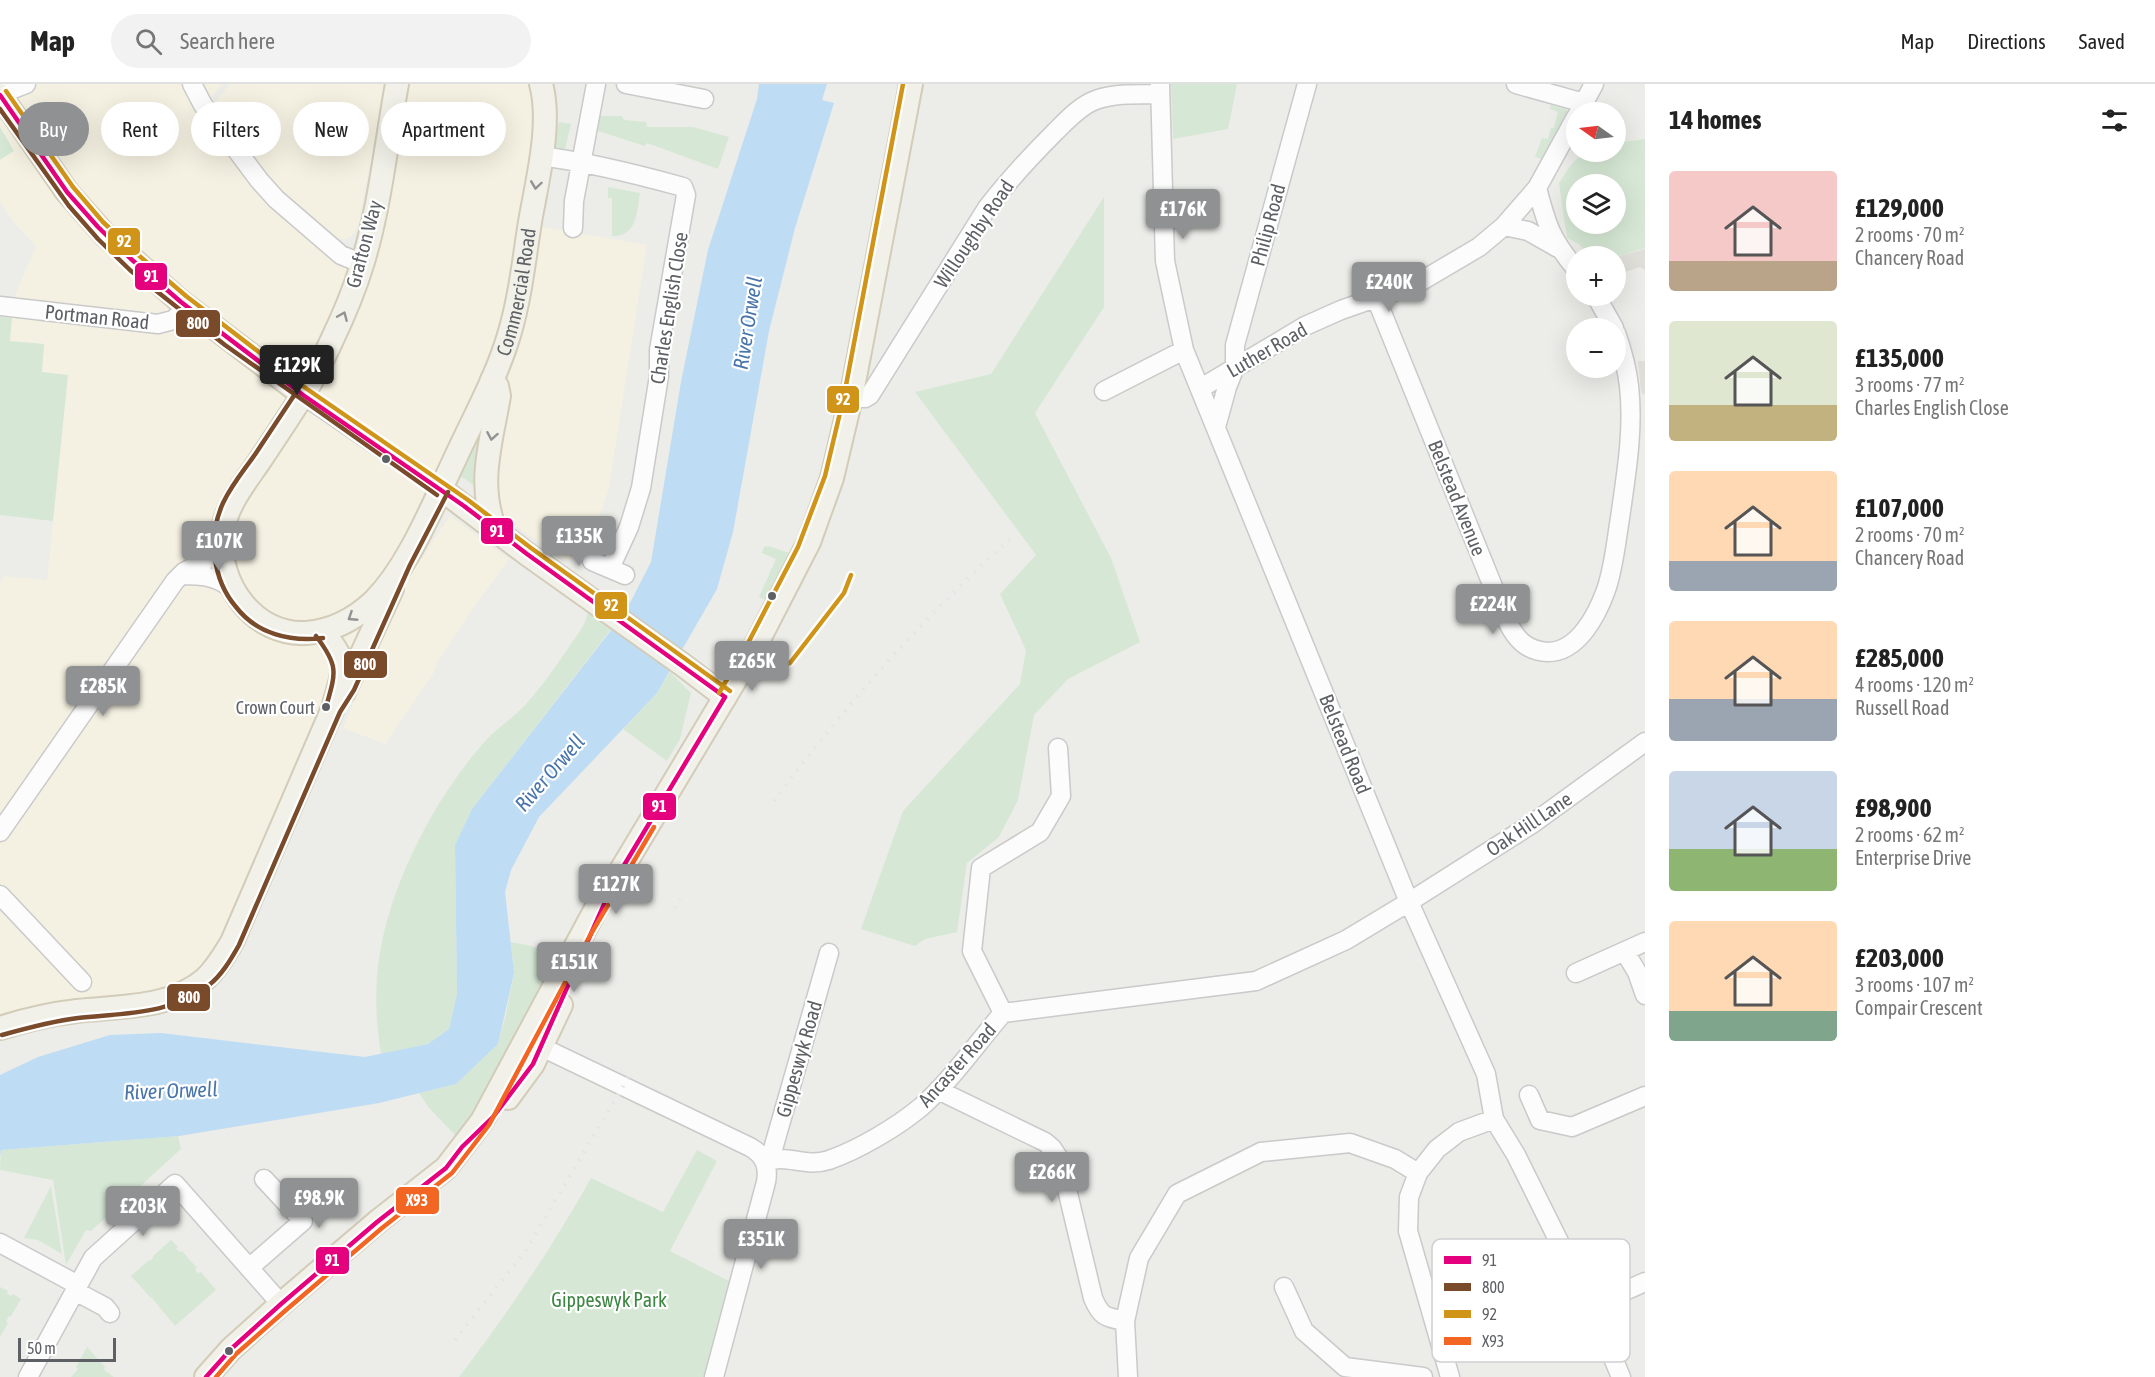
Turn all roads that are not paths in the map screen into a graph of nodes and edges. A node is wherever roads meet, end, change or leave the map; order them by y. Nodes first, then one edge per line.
1 (26, 84) edge
2 (192, 84) edge
3 (397, 84) edge
4 (541, 84) edge
5 (596, 84) edge
6 (626, 84) edge
7 (911, 84) edge
8 (1307, 84) edge
9 (1516, 84) edge
10 (1594, 84) edge
11 (1160, 89) edge
12 (0, 95) edge
13 (704, 99) dead end
14 (1585, 102) edge
15 (1566, 105) edge
16 (1566, 136) edge
17 (540, 156) junction
18 (582, 161) junction
19 (1537, 189) junction
20 (1504, 226) junction
21 (573, 228) dead end
22 (1558, 248) junction
23 (1566, 257) edge
24 (363, 264) junction
25 (1376, 298) junction
26 (0, 306) edge
27 (188, 307) junction
28 (1184, 350) junction
29 (1235, 368) junction
30 (317, 369) junction
31 (1626, 370) edge
32 (271, 371) junction
33 (492, 380) junction
34 (1201, 388) junction
35 (1104, 391) dead end
36 (303, 395) junction
37 (851, 398) junction
38 (1638, 423) edge
39 (1216, 428) junction
40 (441, 489) junction
41 (476, 515) junction
42 (425, 520) junction
43 (495, 529) junction
44 (221, 541) junction
45 (592, 561) dead end
46 (403, 562) junction
47 (181, 575) junction
48 (231, 588) junction
49 (322, 630) junction
50 (725, 697) junction
51 (333, 708) junction
52 (1645, 742) edge
53 (1058, 748) dead end
54 (0, 832) edge
55 (0, 895) edge
56 (1409, 902) junction
57 (1645, 942) edge
58 (1625, 952) junction
59 (829, 953) dead end
60 (1576, 973) dead end
61 (82, 982) dead end
62 (1645, 995) edge
63 (1003, 1013) junction
64 (0, 1028) edge
65 (534, 1043) junction
66 (938, 1090) junction
67 (1528, 1095) dead end
68 (1645, 1096) edge
69 (1494, 1119) junction
70 (765, 1162) junction
71 (1418, 1173) junction
72 (264, 1179) dead end
73 (1557, 1239) edge
74 (0, 1243) edge
75 (249, 1268) junction
76 (1645, 1282) edge
77 (1284, 1287) dead end
78 (76, 1288) junction
79 (1630, 1289) edge
80 (281, 1304) junction
81 (110, 1313) dead end
82 (1432, 1314) edge
83 (1125, 1321) junction
84 (1446, 1362) edge
85 (1614, 1362) edge
86 (28, 1377) edge
87 (206, 1377) edge
88 (714, 1377) edge
89 (1128, 1377) edge
90 (1423, 1377) edge
91 (1450, 1377) edge
92 (1621, 1377) edge

1 - 12 street
2 - 24 street
3 - 24 main road, Grafton Way
4 - 17 main road, Commercial Road
5 - 18 street
6 - 13 street
7 - 37 main road
8 - 29 street, Philip Road
9 - 15 street
10 - 14 street, Luther Road
11 - 28 street, Belstead Road
11 - 37 street, Willoughby Road
12 - 27 main road
16 - 19 street, Luther Road
17 - 18 street, Charles English Close
17 -> 33 main road, Commercial Road
18 - 21 street
18 - 45 street, Charles English Close
19 - 20 street, Luther Road
19 - 22 street
20 - 22 street
20 - 25 street, Luther Road
22 - 23 street
30 -> 24 main road, Grafton Way
25 - 29 street, Luther Road
25 - 38 street, Belstead Avenue
26 - 27 street, Portman Road
27 - 32 main road
28 - 34 street, Belstead Road
28 - 35 street
29 - 34 street, Luther Road
29 - 39 street, Philip Road
30 - 32 main road
30 - 36 main road, Grafton Way
31 - 38 street, Belstead Avenue
32 - 36 main road
33 - 40 main road, Commercial Road
33 -> 43 main road
34 - 39 street, Belstead Road
36 - 40 street
36 - 44 main road, Grafton Way
37 - 50 main road
39 - 56 street, Belstead Road
40 - 41 main road
40 - 42 main road, Commercial Road
41 - 42 main road
41 - 43 main road
42 - 46 main road, Commercial Road
43 - 50 main road
44 - 47 street
44 - 48 main road
46 -> 49 main road
46 - 51 main road
47 - 48 street
47 - 54 street
48 - 49 main road
49 - 51 main road
50 - 65 main road
51 - 64 main road
52 - 56 street, Oak Hill Lane
53 - 63 street
55 - 61 street
56 - 63 street, Ancaster Road
56 - 69 street, Belstead Road
57 - 58 street
58 - 60 street
58 - 62 street
59 - 70 street, Gippeswyk Road
63 - 66 street, Ancaster Road
65 - 70 street
65 - 80 main road
66 - 70 street, Ancaster Road
66 - 83 street
67 - 68 street
69 - 71 street
69 - 73 street, Belstead Road
70 - 88 street
71 - 82 street
71 - 83 street
72 - 75 street
74 - 78 street
75 - 78 street
75 - 80 street
76 - 79 street
77 - 90 street
78 - 81 street
78 - 86 street
80 - 87 main road
83 - 89 street
84 - 91 street
85 - 92 street, Belstead Road

